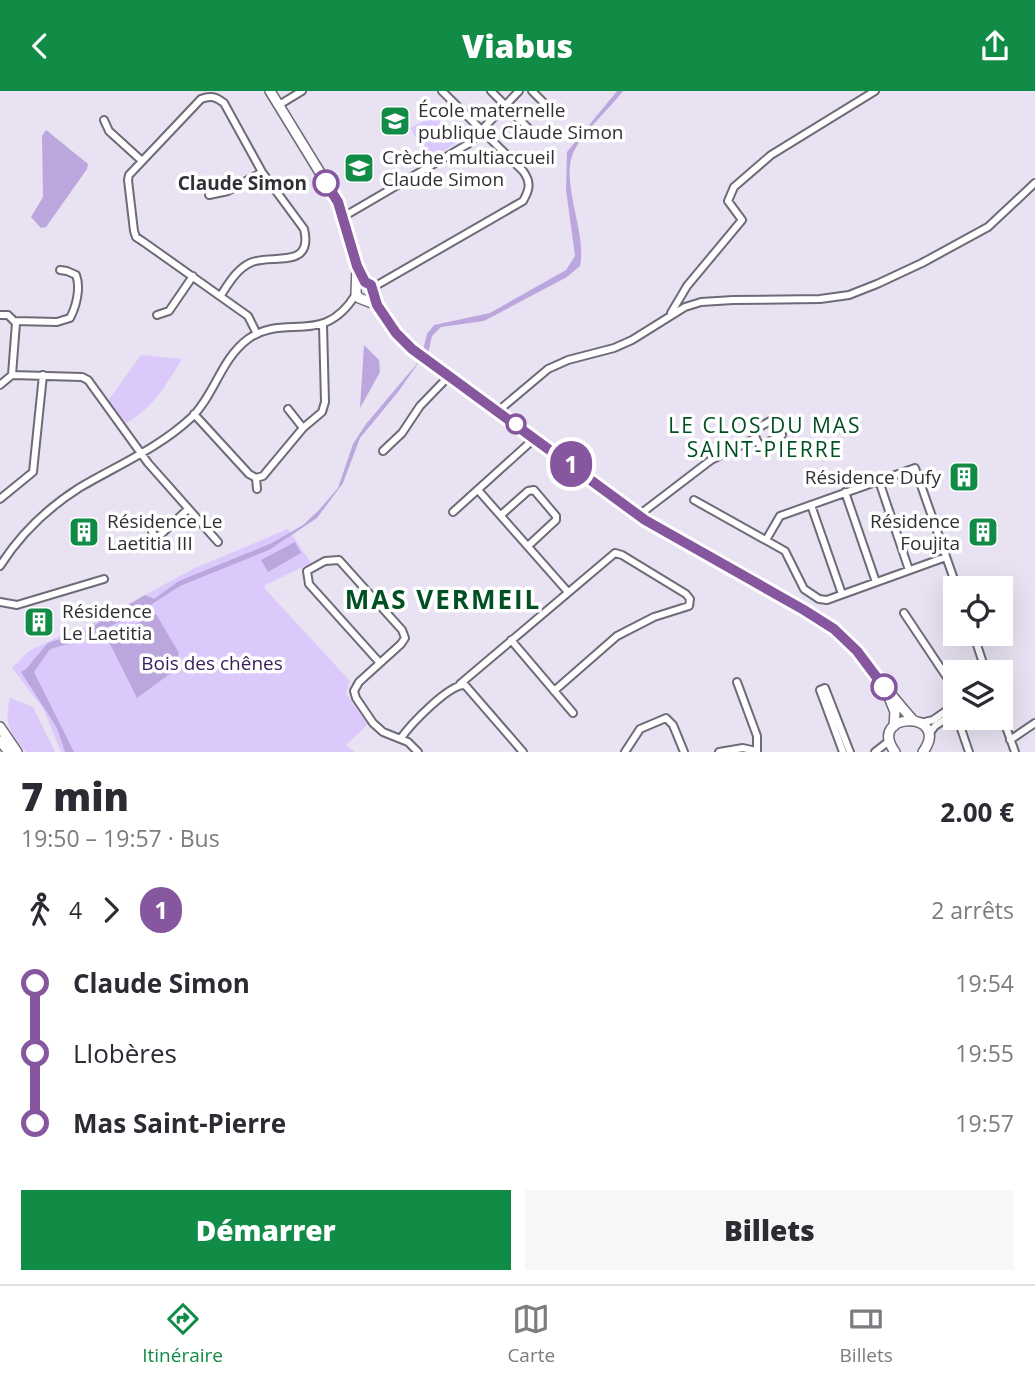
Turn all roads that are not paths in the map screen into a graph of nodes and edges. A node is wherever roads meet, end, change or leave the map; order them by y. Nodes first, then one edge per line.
1 (270, 91) edge
2 (302, 91) edge
3 (442, 91) edge
4 (491, 91) edge
5 (519, 91) edge
6 (532, 91) edge
7 (875, 91) edge
8 (279, 105) junction
9 (505, 105) junction
10 (550, 109) dead end
11 (104, 120) dead end
12 (481, 129) junction
13 (529, 129) dead end
14 (142, 161) junction
15 (262, 172) junction
16 (1035, 183) edge
17 (209, 195) dead end
18 (343, 217) junction
19 (60, 270) dead end
20 (194, 276) junction
21 (364, 291) junction
22 (221, 295) junction
23 (0, 314) edge
24 (157, 315) dead end
25 (670, 315) junction
26 (15, 321) junction
27 (323, 325) junction
28 (257, 334) junction
29 (12, 375) junction
30 (43, 375) junction
31 (449, 376) junction
32 (0, 385) edge
33 (288, 408) dead end
34 (498, 411) junction
35 (194, 414) junction
36 (303, 428) junction
37 (535, 438) junction
38 (756, 438) junction
39 (383, 451) dead end
40 (142, 454) junction
41 (257, 478) junction
42 (879, 481) junction
43 (257, 489) dead end
44 (478, 490) junction
45 (845, 492) junction
46 (1, 498) edge
47 (694, 500) dead end
48 (811, 505) junction
49 (188, 509) junction
50 (453, 512) dead end
51 (501, 515) junction
52 (639, 515) junction
53 (152, 532) dead end
54 (766, 540) junction
55 (218, 542) dead end
56 (528, 546) junction
57 (946, 557) junction
58 (0, 566) edge
59 (909, 570) junction
60 (953, 576) edge
61 (104, 579) dead end
62 (876, 582) junction
63 (568, 592) junction
64 (842, 594) junction
65 (0, 602) edge
66 (904, 613) dead end
67 (511, 640) junction
68 (380, 663) junction
69 (943, 672) edge
70 (737, 682) dead end
71 (460, 684) junction
72 (554, 691) junction
73 (887, 691) junction
74 (573, 713) dead end
75 (943, 713) edge
76 (916, 721) junction
77 (943, 721) edge
78 (1035, 723) edge
79 (894, 726) junction
80 (0, 727) edge
81 (961, 730) edge
82 (1007, 730) edge
83 (928, 736) junction
84 (401, 739) junction
85 (1010, 740) junction
86 (0, 741) edge
87 (889, 741) junction
88 (877, 751) edge
89 (894, 751) edge
90 (9, 752) edge
91 (17, 752) edge
92 (418, 752) edge
93 (523, 752) edge
94 (625, 752) edge
95 (684, 752) edge
96 (719, 752) edge
97 (757, 752) edge
98 (843, 752) edge
99 (850, 752) edge
100 (923, 752) edge
101 (969, 752) edge
102 (1015, 752) edge

1 - 8 street
2 - 8 street
3 - 12 street
4 - 9 street
5 - 9 street
6 - 10 street
7 - 25 street
8 - 18 street
9 - 12 street
9 - 13 street
11 - 14 street
12 - 18 street
12 - 21 street
14 - 15 street
14 - 20 street
15 - 17 street
15 - 22 street
16 - 25 street
18 - 21 street
19 - 26 street
20 - 22 street
20 - 24 street
21 - 27 street
21 - 31 street
22 - 28 street
23 - 26 street
25 - 34 street
26 - 29 street
27 - 28 street
27 - 36 street
28 - 35 street
29 - 30 street
29 - 32 street
30 - 40 street
30 - 46 street
31 - 34 street
31 - 39 street
33 - 36 street
34 - 37 street
35 - 40 street
35 - 41 street
36 - 41 street
37 - 44 street
37 - 52 street
38 - 38 street
38 - 52 street
40 - 49 street
40 - 58 street
41 - 43 street
42 - 45 street
42 - 57 street
42 - 59 street
44 - 50 street
44 - 51 street
45 - 48 street
45 - 62 street
47 - 54 street
48 - 54 street
48 - 64 street
49 - 53 street
49 - 55 street
51 - 56 street
51 - 56 street
52 - 73 street
54 - 64 street
56 - 63 street
57 - 59 street
57 - 60 street
59 - 62 street
61 - 65 street
62 - 64 street
63 - 67 street
63 - 72 street
66 - 69 street
67 - 71 street
67 - 72 street
68 - 68 street
68 - 84 street
70 - 97 street
71 - 84 street
71 - 93 street
72 - 74 street
73 - 76 street
73 - 79 street
75 - 76 street
76 - 79 street
76 - 83 street
77 - 83 street
78 - 85 street
79 - 87 street
80 - 91 street
81 - 101 street
82 - 85 street
83 - 100 street
84 - 92 street
85 - 102 street
86 - 90 street
87 - 88 street
87 - 89 street
88 - 89 street
94 - 95 street
96 - 97 street
98 - 99 street

